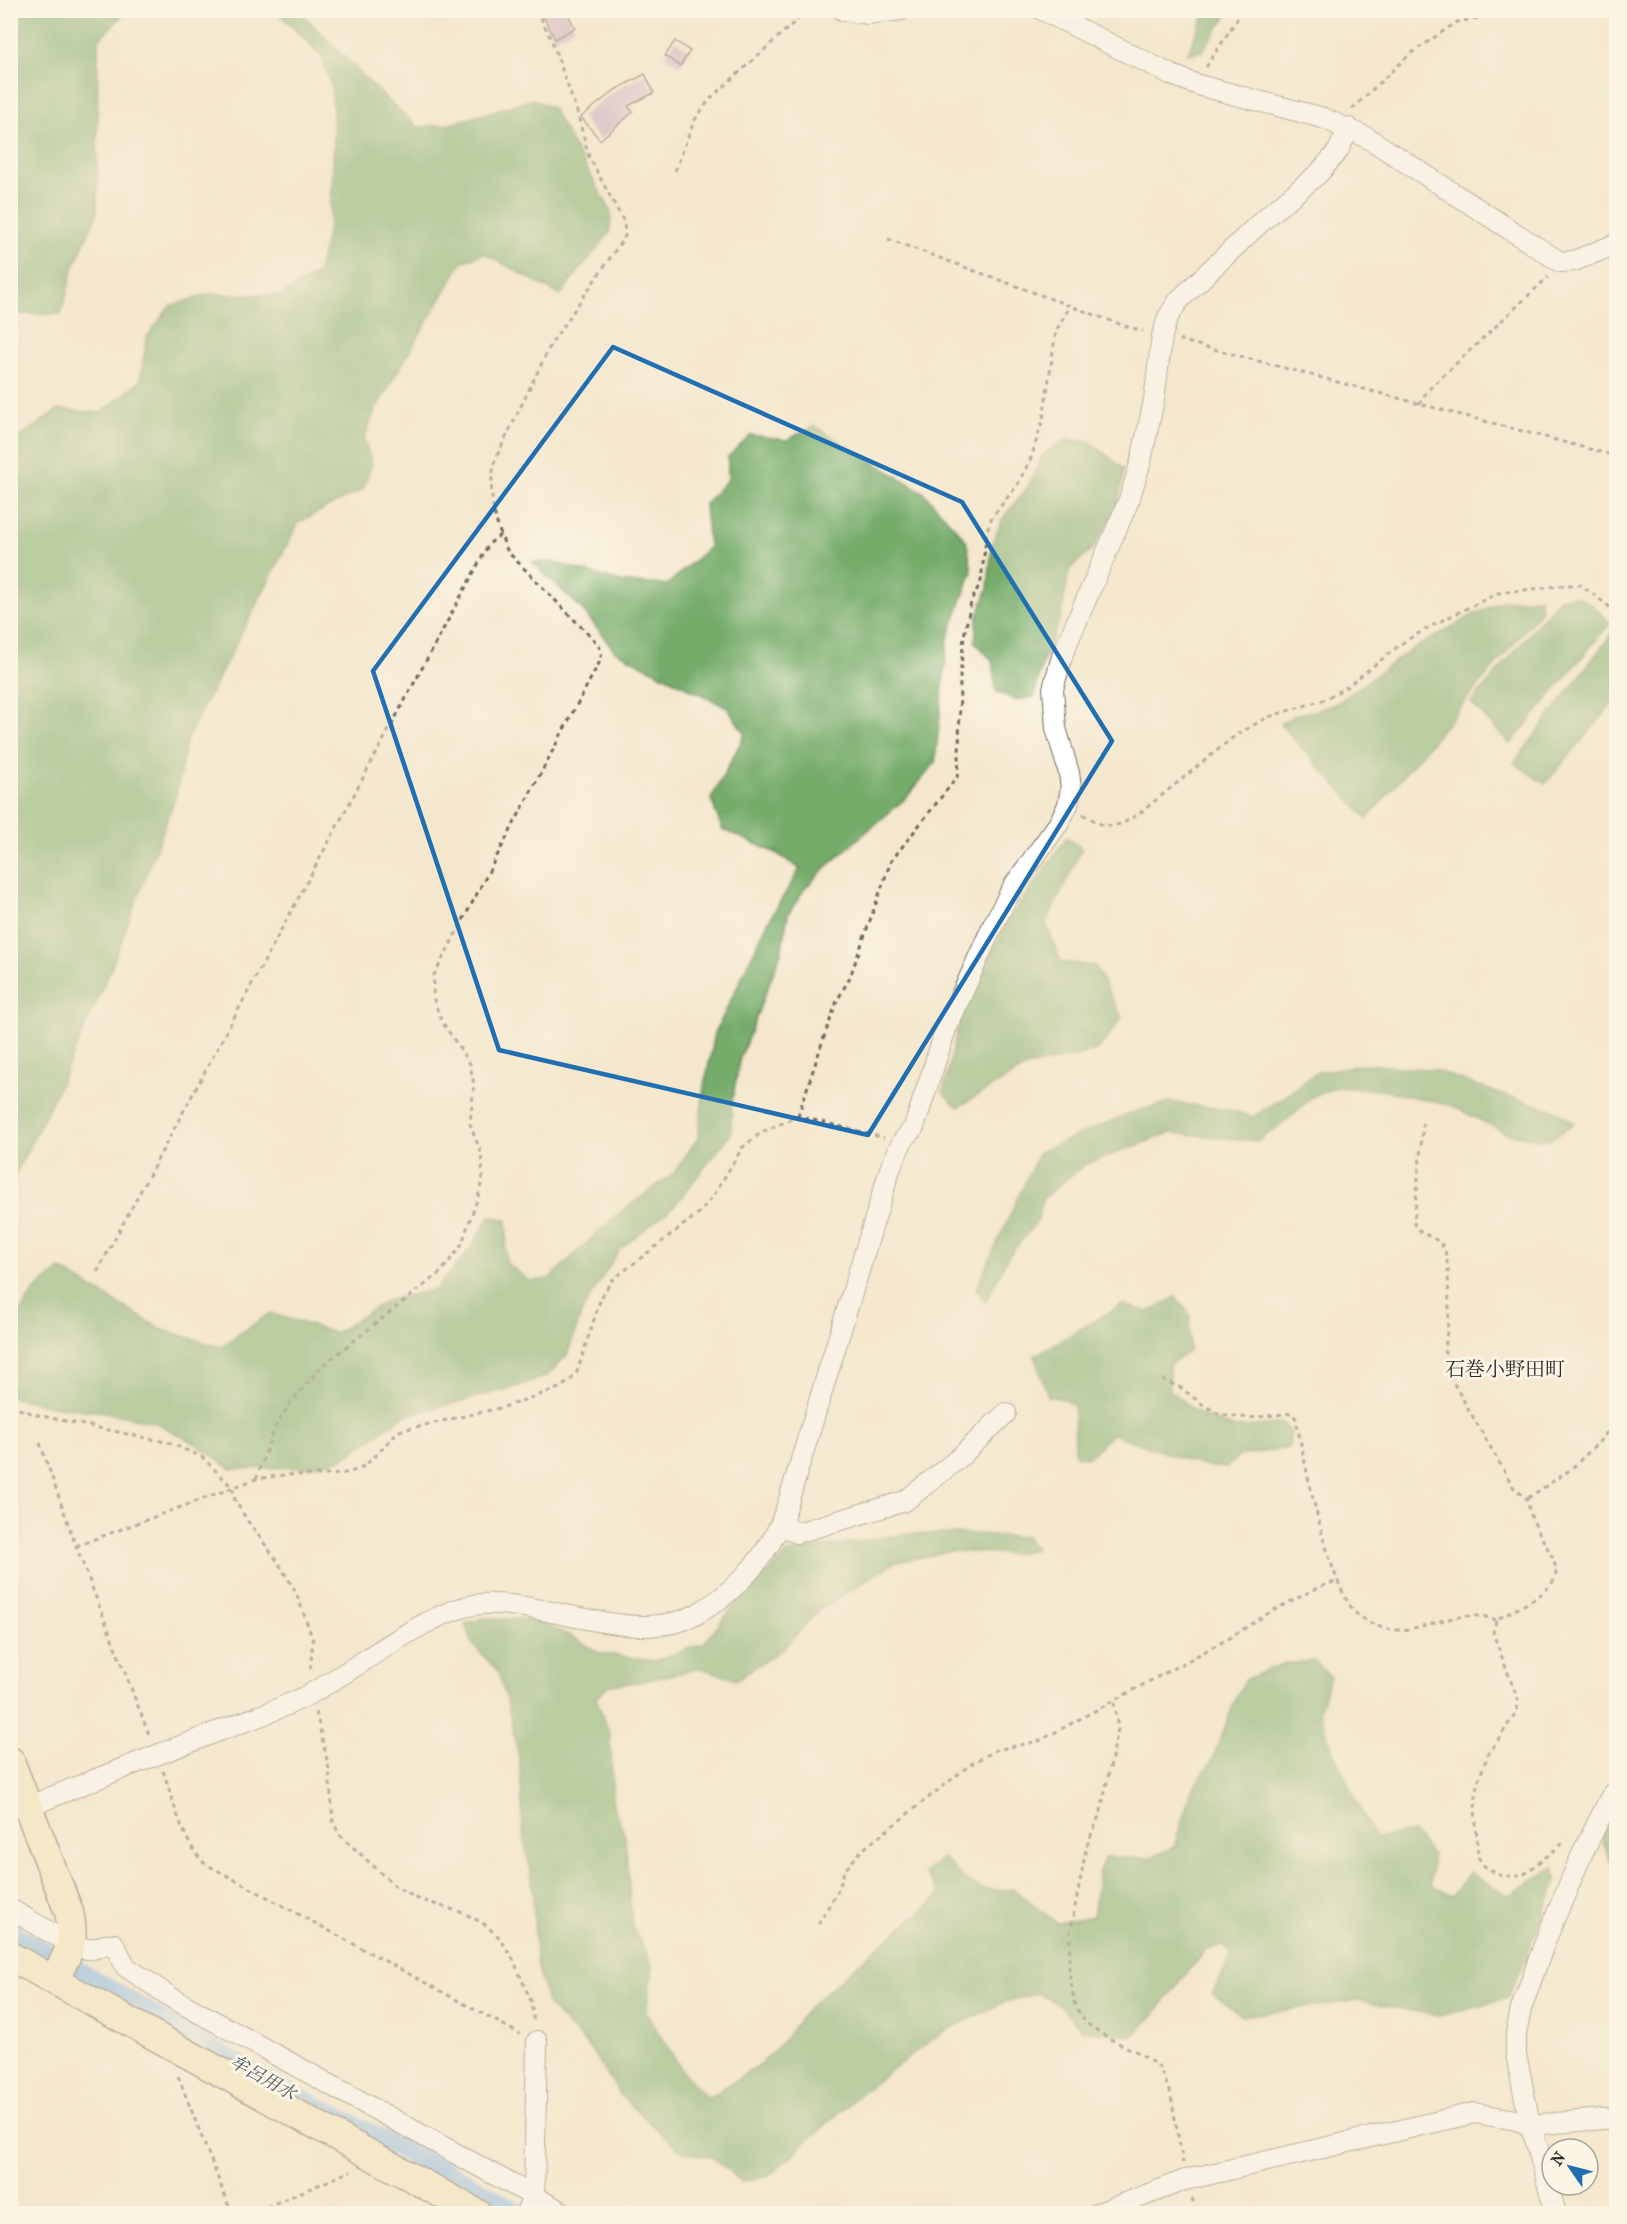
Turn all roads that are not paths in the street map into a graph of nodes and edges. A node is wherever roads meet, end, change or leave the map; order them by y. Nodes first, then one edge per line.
1 (842, 10) edge
2 (901, 10) edge
3 (1042, 10) edge
4 (1344, 126) junction
5 (1617, 244) edge
6 (1006, 1413) dead end
7 (781, 1525) junction
8 (10, 1761) edge
9 (1617, 1791) edge
10 (28, 1807) junction
11 (10, 1909) edge
12 (10, 1956) edge
13 (76, 1957) junction
14 (537, 2041) road end
15 (1617, 2118) edge
16 (1531, 2125) junction
17 (530, 2203) edge
18 (478, 2214) edge
19 (566, 2214) edge
20 (1096, 2214) edge
21 (1556, 2214) edge

1 - 2 street
3 - 4 street
4 - 5 street
4 - 7 street
6 - 7 street
7 - 10 street
8 - 10 street
9 - 16 street
10 - 13 street
11 - 13 street
12 - 13 street
13 - 17 street
13 - 18 street
14 - 17 street
15 - 16 street
16 - 20 street
16 - 21 street
17 - 19 street

